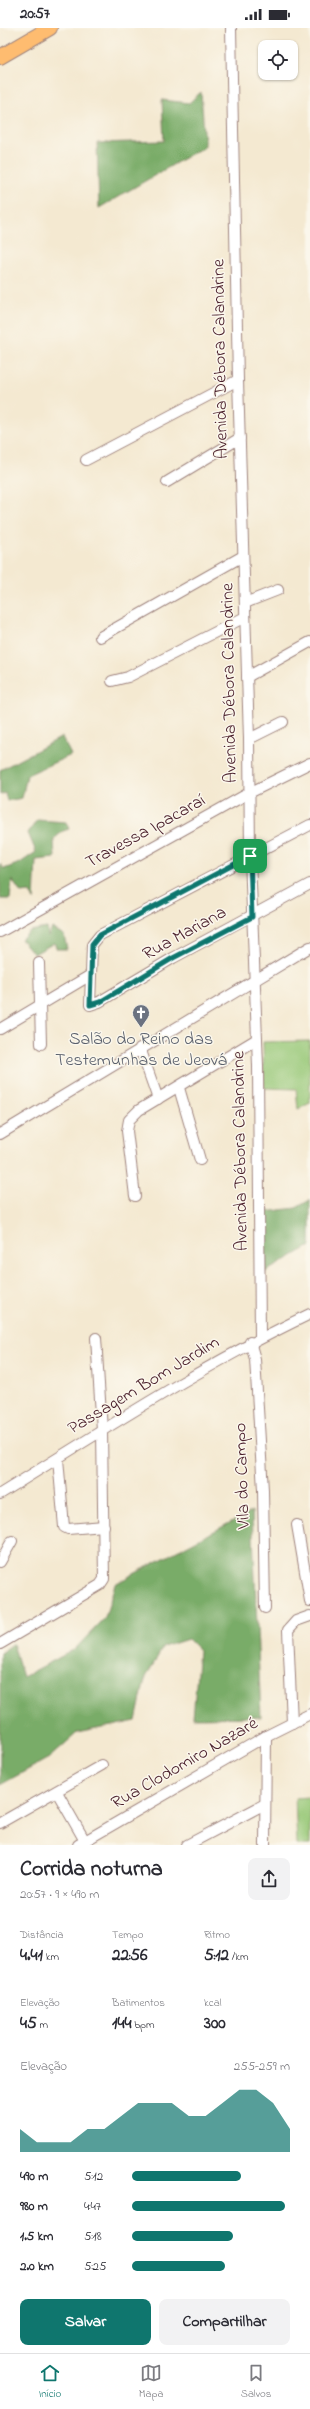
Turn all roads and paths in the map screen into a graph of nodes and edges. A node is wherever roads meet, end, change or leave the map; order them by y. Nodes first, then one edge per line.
1 (50, 28) edge
2 (231, 28) edge
3 (0, 57) edge
4 (238, 380) junction
5 (240, 438) junction
6 (86, 460) dead end
7 (167, 482) dead end
8 (244, 556) junction
9 (278, 590) dead end
10 (245, 603) junction
11 (246, 618) junction
12 (100, 637) dead end
13 (310, 642) edge
14 (247, 677) junction
15 (112, 681) dead end
16 (283, 722) dead end
17 (249, 739) junction
18 (310, 763) edge
19 (249, 794) junction
20 (310, 825) edge
21 (250, 856) junction
22 (310, 884) edge
23 (252, 917) junction
24 (0, 932) edge
25 (310, 947) edge
26 (39, 963) dead end
27 (90, 976) junction
28 (254, 980) junction
29 (38, 1005) junction
30 (0, 1029) edge
31 (257, 1039) junction
32 (41, 1044) dead end
33 (140, 1048) junction
34 (179, 1088) junction
35 (158, 1099) junction
36 (0, 1134) edge
37 (200, 1160) dead end
38 (135, 1196) dead end
39 (310, 1314) edge
40 (96, 1338) dead end
41 (260, 1338) junction
42 (250, 1342) junction
43 (102, 1430) junction
44 (58, 1459) junction
45 (0, 1494) edge
46 (297, 1525) dead end
47 (104, 1526) junction
48 (12, 1541) dead end
49 (0, 1562) edge
50 (310, 1601) edge
51 (265, 1608) dead end
52 (310, 1616) edge
53 (0, 1644) edge
54 (310, 1714) edge
55 (292, 1723) junction
56 (266, 1736) junction
57 (102, 1765) dead end
58 (57, 1792) junction
59 (265, 1804) junction
60 (0, 1823) edge
61 (81, 1843) edge
62 (187, 1845) edge
63 (264, 1845) edge

1 - 3 highway
2 - 4 street, Avenida Débora Calandrine
4 - 5 street, Avenida Débora Calandrine
4 - 6 street
5 - 7 street
5 - 8 street, Avenida Débora Calandrine
8 - 10 street, Avenida Débora Calandrine
8 - 12 street
9 - 10 street
10 - 11 street, Avenida Débora Calandrine
11 - 14 street, Avenida Débora Calandrine
11 - 15 street
13 - 14 street
14 - 17 street, Avenida Débora Calandrine
16 - 17 street
17 - 19 street, Avenida Débora Calandrine
18 - 19 street, Travessa Ipacaraí
19 - 21 street, Avenida Débora Calandrine
19 - 24 street, Travessa Ipacaraí
20 - 21 street
21 - 23 street, Avenida Débora Calandrine
21 - 27 street
22 - 23 street, Rua Mariana
23 - 27 street, Rua Mariana
23 - 28 street, Avenida Débora Calandrine
25 - 28 street
26 - 29 street
27 - 29 street
28 - 31 street, Avenida Débora Calandrine
28 - 33 street
29 - 30 street
29 - 32 street
31 - 34 street
31 - 41 street, Avenida Débora Calandrine
33 - 35 street
33 - 36 street
34 - 35 street
34 - 37 street
35 - 38 street
39 - 41 street, Passagem Bom Jardim
40 - 43 street
41 - 42 street, Passagem Bom Jardim
42 - 43 street, Passagem Bom Jardim
42 - 51 street, Vila do Campo
43 - 44 street, Passagem Bom Jardim
43 - 47 street
44 - 45 street, Passagem Bom Jardim
44 - 47 street
46 - 50 street
47 - 53 street
48 - 49 street
52 - 55 street
54 - 55 street, Rua Clodomiro Nazaré
55 - 56 street, Rua Clodomiro Nazaré
56 - 59 street
56 - 61 street, Rua Clodomiro Nazaré
57 - 58 street
58 - 60 street
58 - 61 street
59 - 62 street
59 - 63 street

